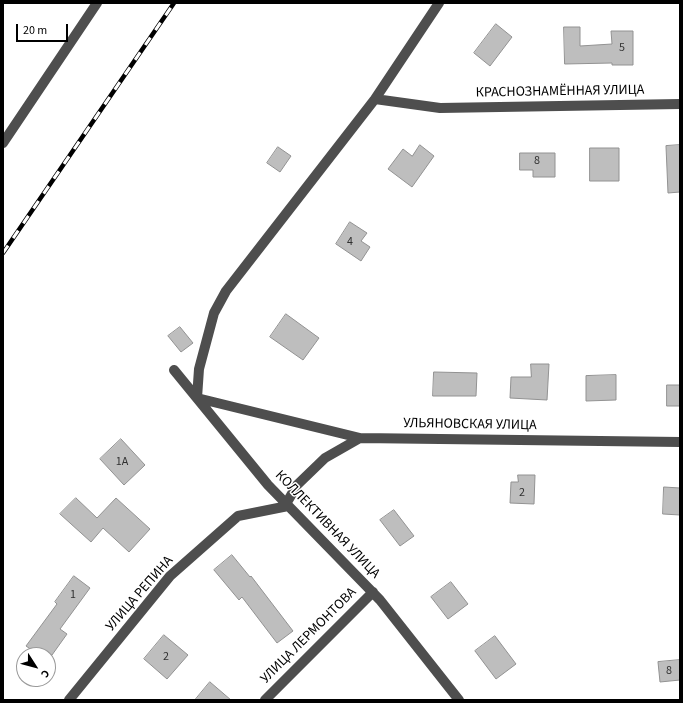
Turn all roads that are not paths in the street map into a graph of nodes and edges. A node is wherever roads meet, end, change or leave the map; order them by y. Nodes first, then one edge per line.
1 (97, 3) edge
2 (439, 3) edge
3 (375, 99) junction
4 (680, 104) edge
5 (3, 143) edge
6 (174, 370) dead end
7 (198, 398) junction
8 (360, 438) junction
9 (680, 442) edge
10 (287, 505) junction
11 (373, 592) junction
12 (69, 700) edge
13 (265, 700) edge
14 (459, 700) edge

1 - 5 street
2 - 3 street
3 - 4 street, КРАСНОЗНАМЁННАЯ УЛИЦА
3 - 7 street
6 - 7 street, КОЛЛЕКТИВНАЯ УЛИЦА
7 - 8 street
7 - 10 street, КОЛЛЕКТИВНАЯ УЛИЦА
8 - 9 street, УЛЬЯНОВСКАЯ УЛИЦА
8 - 10 street, УЛЬЯНОВСКАЯ УЛИЦА
10 - 11 street, КОЛЛЕКТИВНАЯ УЛИЦА
10 - 12 street, УЛИЦА РЕПИНА
11 - 13 street, УЛИЦА ЛЕРМОНТОВА
11 - 14 street, КОЛЛЕКТИВНАЯ УЛИЦА

